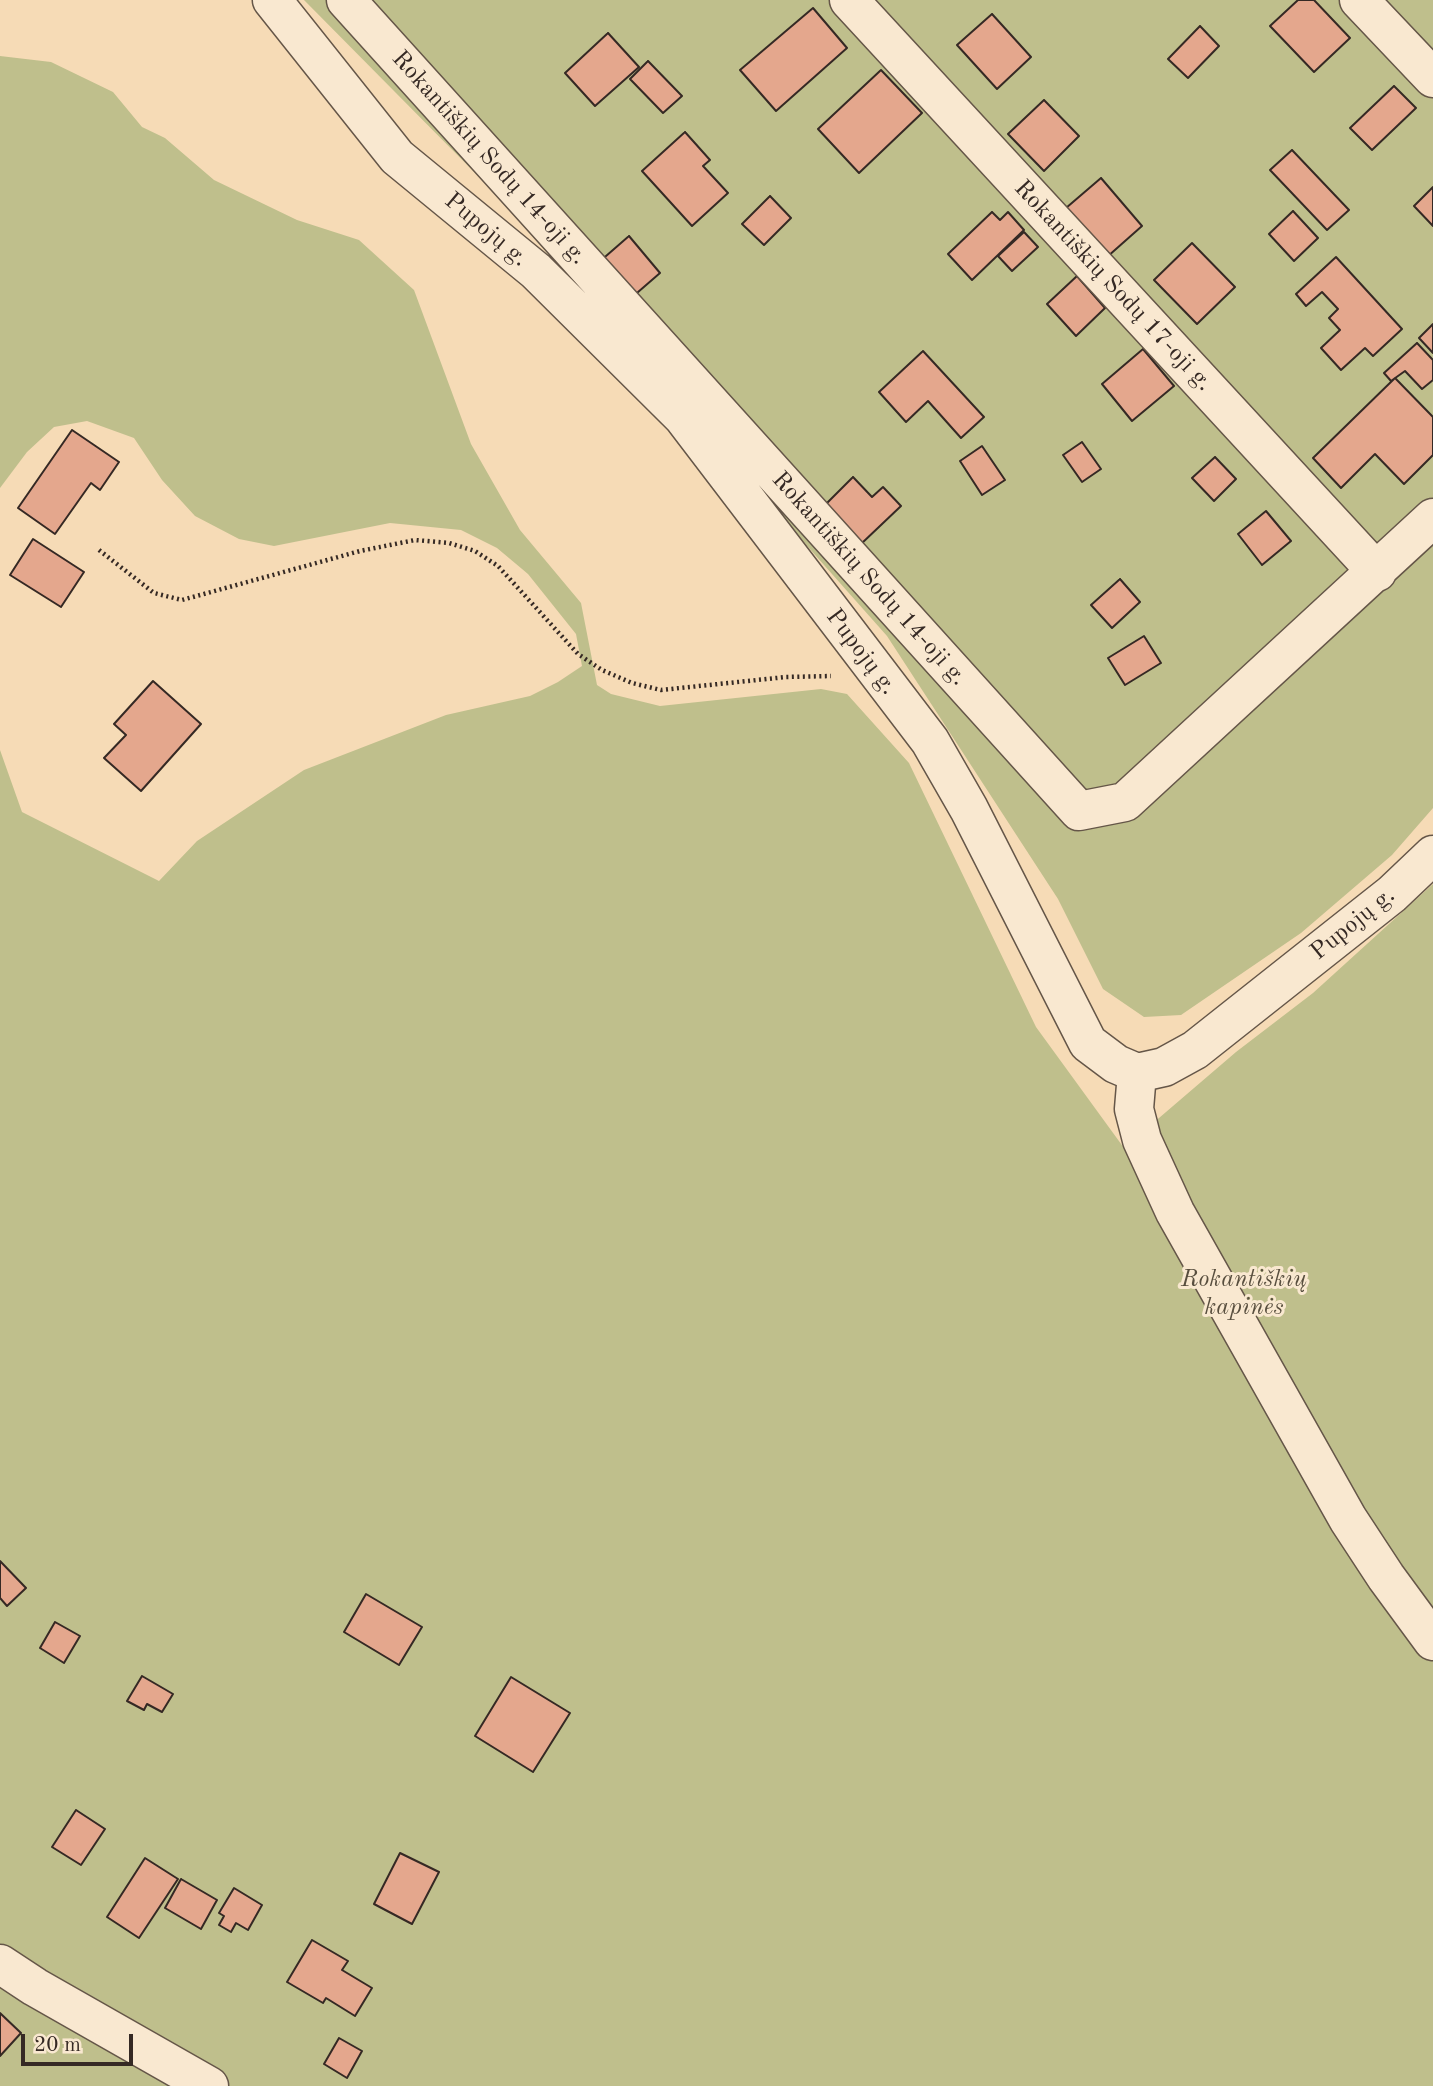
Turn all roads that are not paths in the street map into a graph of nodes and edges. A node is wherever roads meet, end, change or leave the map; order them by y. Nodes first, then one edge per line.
1 (272, 0) edge
2 (346, 0) edge
3 (849, 0) edge
4 (1359, 0) edge
5 (1433, 78) edge
6 (1433, 518) edge
7 (1377, 572) junction
8 (1433, 855) edge
9 (1137, 1073) junction
10 (1433, 1641) edge
11 (0, 1964) edge
12 (209, 2086) edge

1 - 9 street, Pupojų g.
2 - 7 street, Rokantiškių Sodų 14-oji g.
3 - 7 street, Rokantiškių Sodų 17-oji g.
4 - 5 street
6 - 7 street, Rokantiškių Sodų 14-oji g.
8 - 9 street, Pupojų g.
9 - 10 street
11 - 12 street

